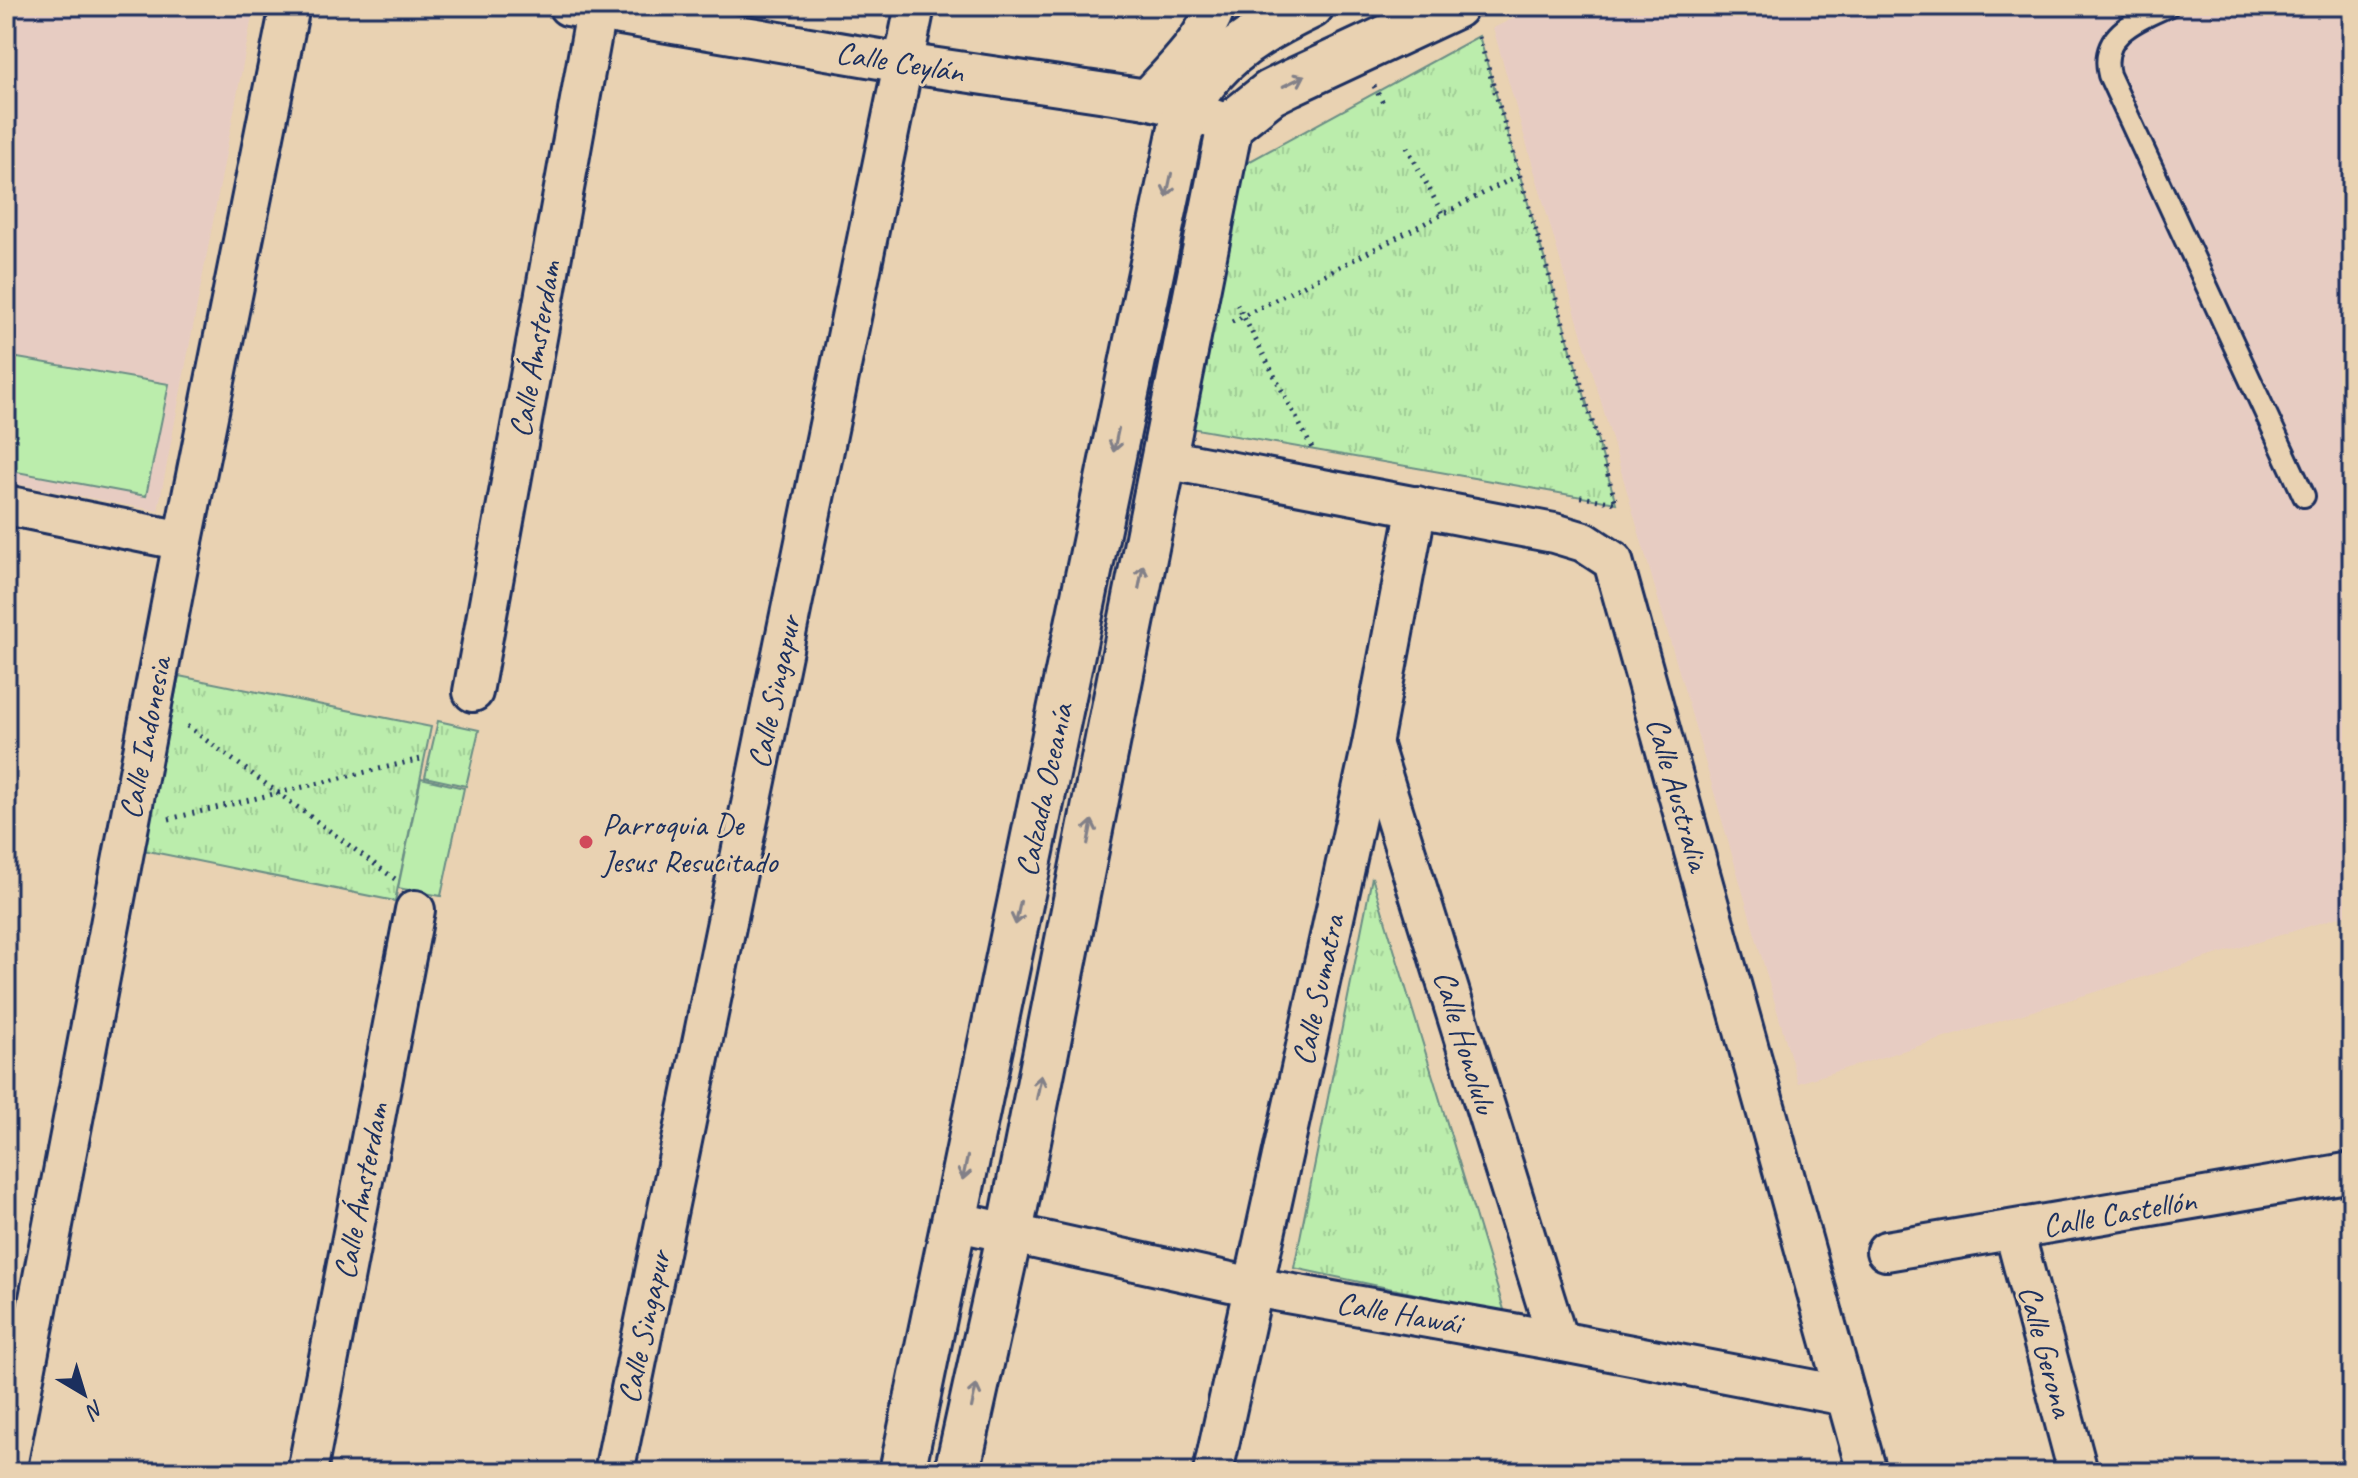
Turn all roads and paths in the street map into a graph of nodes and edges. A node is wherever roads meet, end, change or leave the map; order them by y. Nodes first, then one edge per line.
1 (290, 6) edge
2 (915, 6) edge
3 (1216, 6) edge
4 (1311, 6) edge
5 (2168, 6) edge
6 (587, 8) edge
7 (1456, 11) edge
8 (903, 63) junction
9 (1166, 104) junction
10 (1230, 125) junction
11 (1407, 147) dead end
12 (1519, 175) dead end
13 (1443, 215) junction
14 (1236, 303) dead end
15 (1243, 316) junction
16 (1229, 324) dead end
17 (1298, 446) dead end
18 (1312, 449) junction
19 (1165, 459) junction
20 (1326, 469) junction
21 (1570, 495) dead end
22 (2304, 496) dead end
23 (6, 505) edge
24 (1417, 506) junction
25 (183, 541) junction
26 (473, 692) dead end
27 (183, 722) dead end
28 (1372, 744) junction
29 (425, 758) dead end
30 (278, 793) junction
31 (163, 820) dead end
32 (407, 896) joint
33 (2352, 1172) edge
34 (954, 1221) junction
35 (2014, 1231) junction
36 (1010, 1232) junction
37 (1886, 1251) dead end
38 (1253, 1287) junction
39 (1558, 1341) junction
40 (1846, 1396) junction
41 (6, 1472) edge
42 (307, 1472) edge
43 (614, 1472) edge
44 (902, 1472) edge
45 (957, 1472) edge
46 (1213, 1472) edge
47 (1867, 1472) edge
48 (2078, 1472) edge

1 - 25 street, Calle Indonesia
2 - 8 street, Calle Singapur
3 - 9 street
4 - 9 street
5 - 22 lane
6 - 8 street, Calle Ceylán
6 - 26 street, Calle Ámsterdam
10 -> 7 street
7 - 21 path
8 - 9 street, Calle Ceylán
8 - 43 street, Calle Singapur
9 - 10 street, Calle Ceylán
9 -> 34 street, Calzada Oceanía
10 - 19 street, Calzada Oceanía
11 - 13 path
12 - 13 path
13 - 15 path
14 - 15 path
15 - 16 path
15 - 18 path
17 - 18 path
18 - 20 path
18 - 20 path
19 - 20 street, Calle Australia
36 -> 19 street, Calzada Oceanía
20 - 24 street, Calle Australia
23 - 25 street
24 - 28 street, Calle Sumatra
24 - 40 street, Calle Australia
25 - 41 street, Calle Indonesia
27 - 30 path
28 - 38 street, Calle Sumatra
28 - 39 street, Calle Honolulu
29 - 30 path
30 - 31 path
30 - 32 path
32 - 42 street, Calle Ámsterdam
33 - 35 street, Calle Castellón
34 - 36 street, Calle Hawái
34 - 44 street, Calzada Oceanía
35 - 37 street, Calle Castellón
35 - 48 street, Calle Gerona
36 - 38 street, Calle Hawái
45 -> 36 street, Calzada Oceanía
38 - 39 street, Calle Hawái
38 - 46 street, Calle Sumatra
39 - 40 street, Calle Hawái
40 - 47 street, Calle Australia

